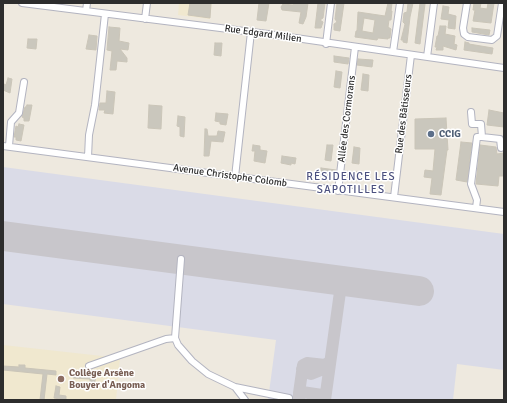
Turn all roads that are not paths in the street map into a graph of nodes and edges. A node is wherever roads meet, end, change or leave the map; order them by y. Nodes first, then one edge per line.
1 (22, 3) edge
2 (87, 3) edge
3 (147, 3) edge
4 (331, 3) edge
5 (400, 3) edge
6 (434, 3) edge
7 (467, 3) edge
8 (502, 3) edge
9 (37, 4) edge
10 (86, 11) junction
11 (105, 14) junction
12 (145, 19) junction
13 (251, 32) junction
14 (326, 44) junction
15 (355, 47) junction
16 (393, 52) junction
17 (411, 55) junction
18 (427, 57) junction
19 (504, 68) edge
20 (24, 82) dead end
21 (471, 112) dead end
22 (482, 137) junction
23 (6, 146) edge
24 (500, 148) dead end
25 (88, 157) junction
26 (235, 176) junction
27 (338, 191) junction
28 (394, 197) junction
29 (476, 208) junction
30 (504, 212) edge
31 (181, 259) dead end
32 (175, 338) junction
33 (89, 366) dead end
34 (235, 387) junction
35 (288, 398) dead end
36 (245, 400) edge

1 - 9 street, Rue Edgard Milien
2 - 10 street
3 - 12 street
4 - 14 street
5 - 16 street
6 - 18 street
7 - 8 street
9 - 10 street, Rue Edgard Milien
10 - 11 street, Rue Edgard Milien
11 - 12 street, Rue Edgard Milien
11 - 25 street
12 - 13 street, Rue Edgard Milien
13 - 14 street, Rue Edgard Milien
13 - 26 street
14 - 15 street, Rue Edgard Milien
15 - 16 street, Rue Edgard Milien
15 - 27 street, Allée des Cormorans
16 - 17 street, Rue Edgard Milien
17 - 18 street, Rue Edgard Milien
17 - 28 street, Rue des Bâtisseurs
18 - 19 street, Rue Edgard Milien
20 - 23 street
21 - 22 street
22 - 24 street
22 - 29 street
23 - 25 street, Avenue Christophe Colomb
25 - 26 street, Avenue Christophe Colomb
26 - 27 street, Avenue Christophe Colomb
27 - 28 street, Avenue Christophe Colomb
28 - 29 street, Avenue Christophe Colomb
29 - 30 street, Avenue Christophe Colomb
31 - 32 street
32 - 33 street
32 - 34 street
34 - 35 street
34 - 36 street

